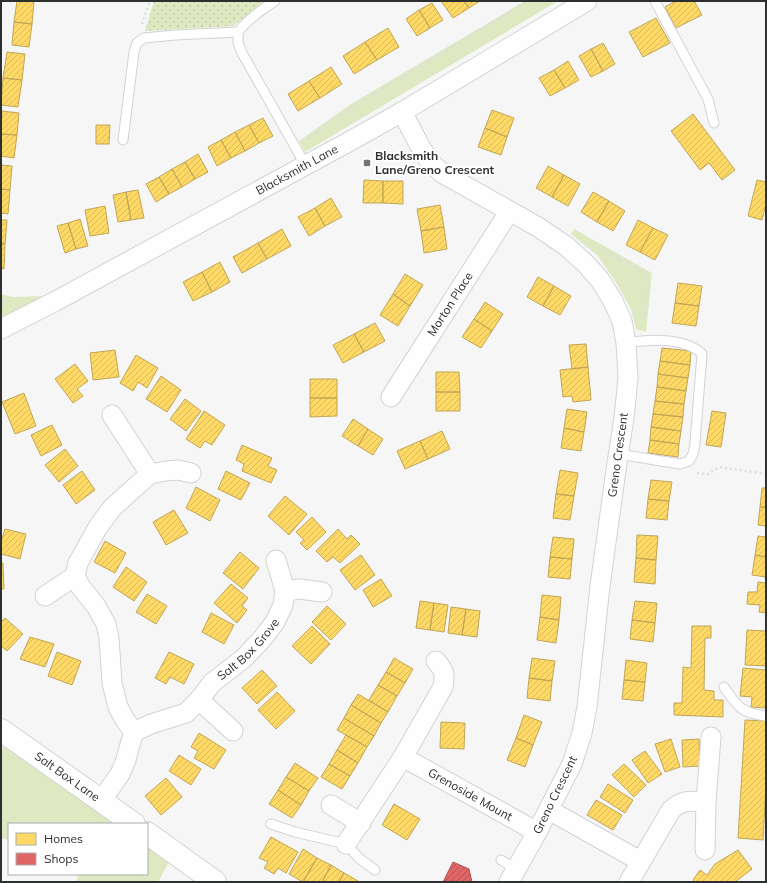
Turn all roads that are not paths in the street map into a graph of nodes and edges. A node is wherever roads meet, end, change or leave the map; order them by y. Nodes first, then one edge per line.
1 (275, 1) edge
2 (587, 1) edge
3 (655, 1) edge
4 (238, 32) junction
5 (402, 112) junction
6 (714, 123) dead end
7 (123, 140) dead end
8 (306, 166) junction
9 (509, 212) junction
10 (1, 329) edge
11 (626, 343) junction
12 (391, 397) dead end
13 (112, 415) dead end
14 (618, 454) junction
15 (191, 473) dead end
16 (150, 474) junction
17 (276, 560) dead end
18 (75, 576) junction
19 (285, 591) junction
20 (322, 592) dead end
21 (45, 596) dead end
22 (436, 661) dead end
23 (724, 687) dead end
24 (199, 700) junction
25 (766, 716) edge
26 (1, 730) edge
27 (233, 731) dead end
28 (134, 732) junction
29 (711, 737) dead end
30 (403, 757) junction
31 (101, 801) junction
32 (706, 802) junction
33 (331, 805) dead end
34 (549, 810) junction
35 (133, 823) edge
36 (361, 823) junction
37 (272, 824) dead end
38 (537, 832) junction
39 (148, 834) edge
40 (346, 844) junction
41 (705, 850) dead end
42 (640, 861) junction
43 (375, 870) dead end
44 (508, 870) edge
45 (215, 882) edge
46 (629, 882) edge

1 - 4 lane
2 - 5 street, Blacksmith Lane
3 - 6 lane
4 - 7 lane
4 - 8 lane
5 - 8 street, Blacksmith Lane
5 - 9 street, Greno Crescent
8 - 10 street, Blacksmith Lane
9 - 11 street, Greno Crescent
9 - 12 street, Morton Place
11 - 14 street, Greno Crescent
11 - 14 lane
13 - 16 street
14 - 34 street, Greno Crescent
15 - 16 street
16 - 18 street
17 - 19 street, Salt Box Grove
18 - 21 street
18 - 28 street
19 - 20 street
19 - 24 street, Salt Box Grove
22 - 30 street
23 - 25 lane
24 - 27 street
24 - 28 street, Salt Box Grove
26 - 31 street, Salt Box Lane
28 - 31 street
29 - 32 street
30 - 36 street
30 - 38 street, Grenoside Mount
31 - 35 street, Salt Box Lane
32 - 41 street
32 - 42 street
33 - 36 street
34 - 38 street, Greno Crescent
34 - 42 street
36 - 40 street
37 - 40 lane
38 - 44 street, Greno Crescent
39 - 45 street
40 - 43 lane
42 - 46 street

